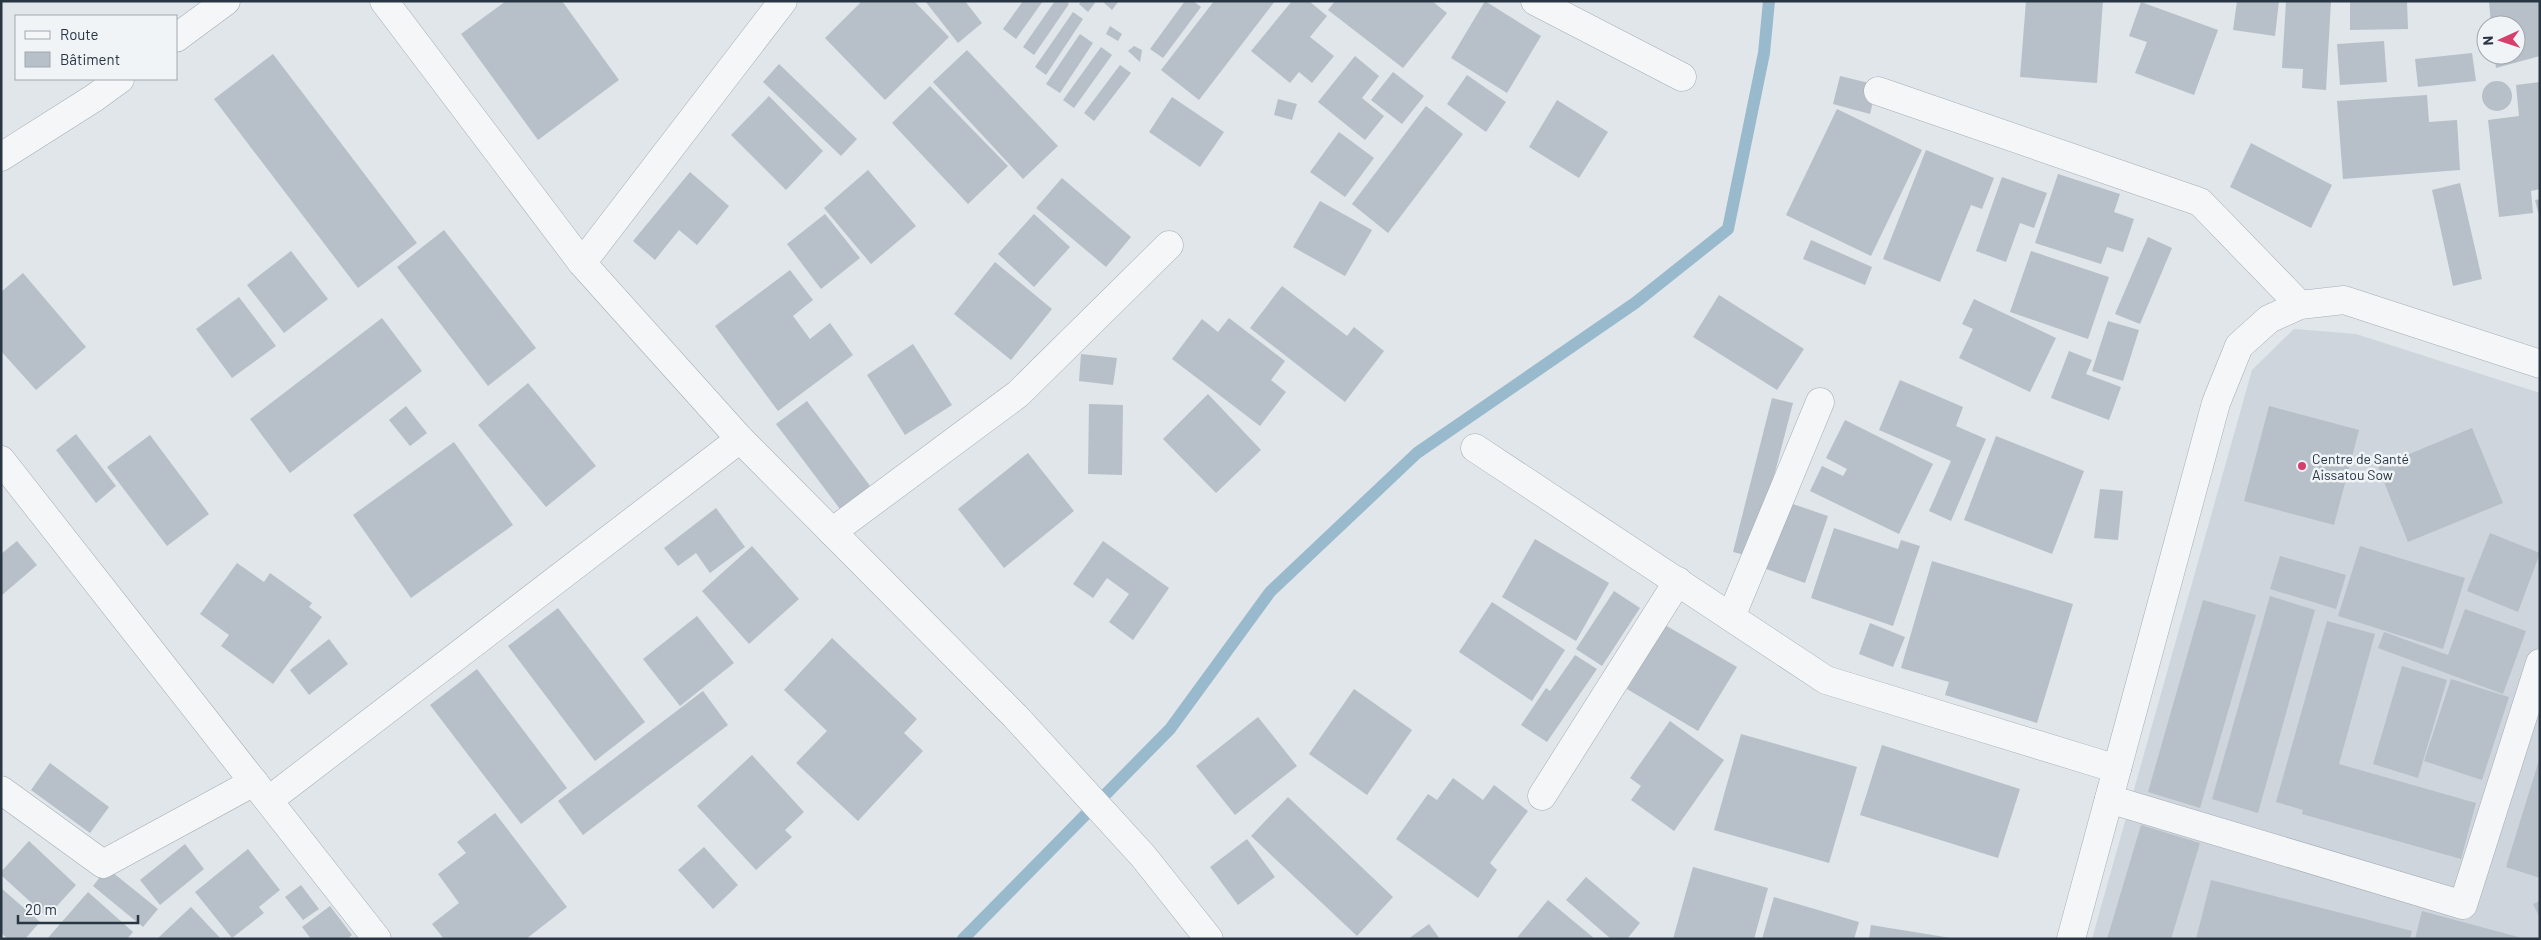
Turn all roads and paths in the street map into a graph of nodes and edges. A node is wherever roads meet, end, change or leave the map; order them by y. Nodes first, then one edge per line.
1 (226, 1) edge
2 (384, 1) edge
3 (783, 1) edge
4 (1535, 1) edge
5 (178, 37) edge
6 (1682, 78) dead end
7 (118, 80) edge
8 (1878, 91) dead end
9 (1, 156) edge
10 (1169, 245) dead end
11 (582, 263) junction
12 (2300, 305) junction
13 (2540, 364) edge
14 (1820, 402) dead end
15 (740, 439) junction
16 (1475, 448) dead end
17 (1, 460) edge
18 (832, 532) junction
19 (1678, 581) junction
20 (1731, 617) junction
21 (2540, 663) edge
22 (2117, 768) junction
23 (1, 790) edge
24 (262, 791) junction
25 (1542, 796) dead end
26 (2109, 799) junction
27 (377, 939) edge
28 (1209, 939) edge
29 (2071, 939) edge

1 - 5 street
2 - 11 street
3 - 11 street
4 - 6 street
7 - 9 street
8 - 12 street
10 - 18 street
11 - 15 street
12 - 13 street
12 - 22 street
14 - 20 street
15 - 18 street
15 - 24 street
16 - 19 street
17 - 24 street
18 - 28 street
19 - 20 street
19 - 25 street
20 - 22 street
21 - 26 street
22 - 26 street
23 - 24 street
24 - 27 street
26 - 29 street

